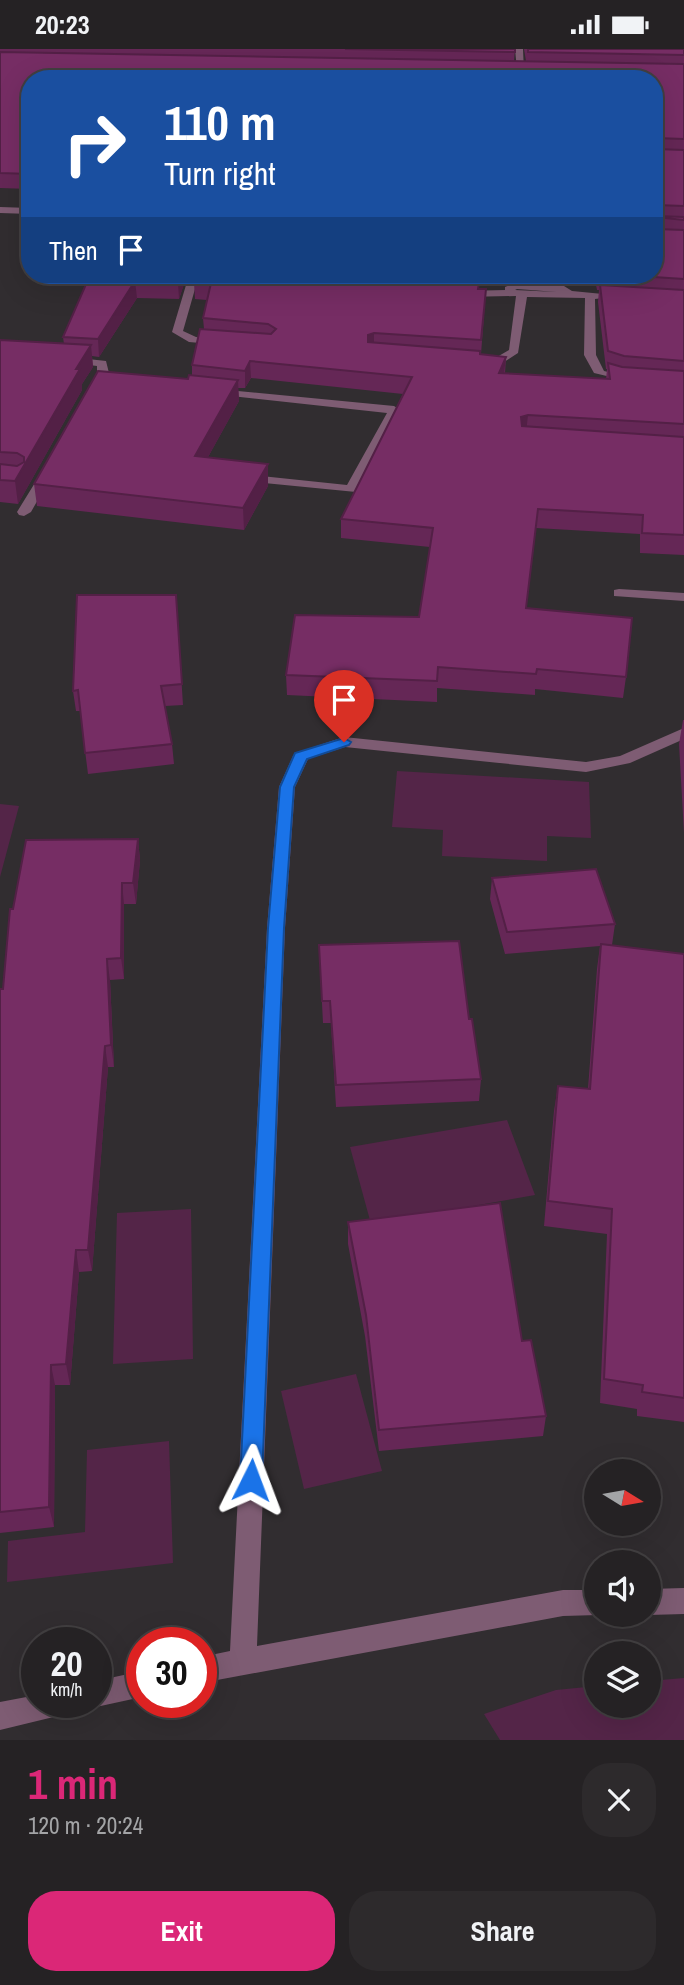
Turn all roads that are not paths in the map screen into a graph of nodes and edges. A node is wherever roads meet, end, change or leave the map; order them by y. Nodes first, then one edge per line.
1 (519, 49) edge
2 (521, 70) edge
3 (0, 211) edge
4 (21, 211) edge
5 (191, 284) edge
6 (344, 284) edge
7 (454, 284) edge
8 (563, 284) edge
9 (519, 287) edge
10 (341, 290) edge
11 (562, 291) junction
12 (392, 295) edge
13 (617, 297) edge
14 (590, 301) junction
15 (603, 307) edge
16 (234, 344) edge
17 (61, 359) edge
18 (468, 362) edge
19 (640, 381) edge
20 (206, 391) edge
21 (86, 402) edge
22 (55, 458) edge
23 (228, 475) edge
24 (24, 512) dead end
25 (619, 593) dead end
26 (684, 597) edge
27 (684, 733) edge
28 (684, 1601) edge
29 (584, 1602) edge
30 (661, 1602) edge
31 (243, 1661) junction
32 (217, 1667) edge
33 (21, 1711) edge
34 (0, 1716) edge

1 - 2 street
3 - 4 street
5 - 16 street
6 - 10 street
7 - 9 street
8 - 11 street
9 - 11 street
9 - 12 street
9 - 18 street
11 - 14 street
13 - 14 street
14 - 15 street
14 - 19 street
17 - 21 street
20 - 23 street
22 - 24 street
25 - 26 street
27 - 31 street
28 - 30 street
29 - 31 street
31 - 32 street
33 - 34 street

